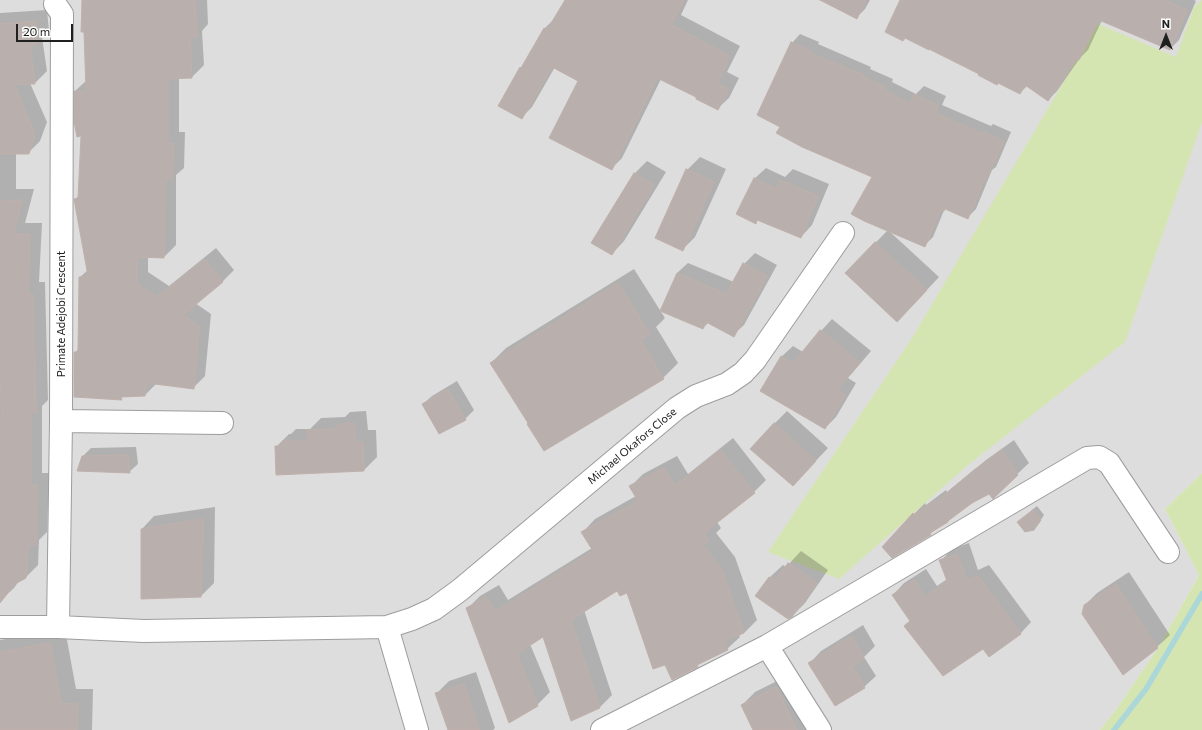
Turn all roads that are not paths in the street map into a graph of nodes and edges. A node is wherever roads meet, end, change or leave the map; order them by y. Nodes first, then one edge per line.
1 (55, 4) dead end
2 (843, 232) dead end
3 (61, 421) junction
4 (222, 423) dead end
5 (1168, 552) dead end
6 (0, 627) edge
7 (58, 627) junction
8 (387, 627) junction
9 (767, 646) junction
10 (417, 730) edge
11 (602, 730) edge
12 (820, 730) edge

1 - 3 street, Primate Adejobi Crescent
2 - 8 street, Michael Okafors Close
3 - 4 street
3 - 7 street, Primate Adejobi Crescent
5 - 9 street
6 - 7 street, Michael Okafors Close
7 - 8 street, Michael Okafors Close
8 - 10 street
9 - 11 street
9 - 12 street

